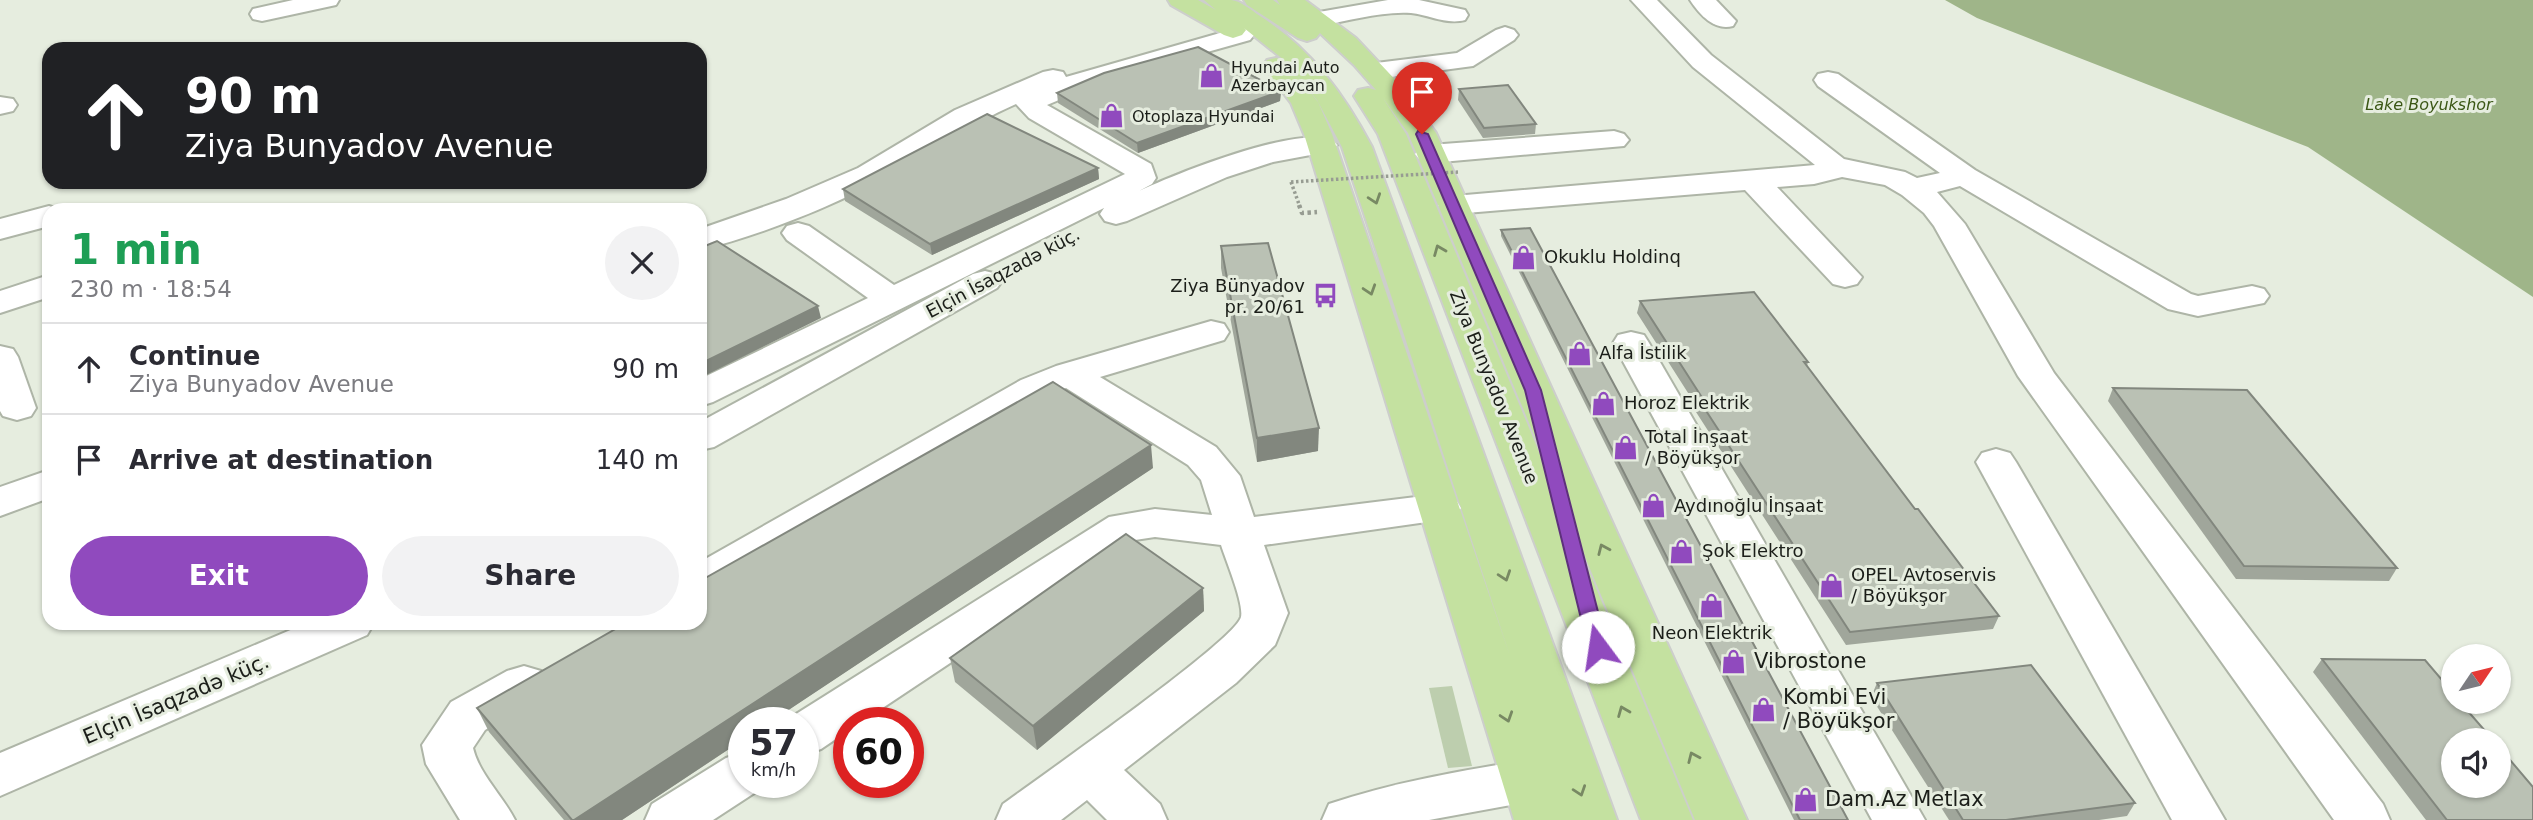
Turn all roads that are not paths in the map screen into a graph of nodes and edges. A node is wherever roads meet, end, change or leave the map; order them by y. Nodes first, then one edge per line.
1 (327, 0) edge
2 (1180, 0) edge
3 (1256, 0) edge
4 (1643, 0) edge
5 (1702, 0) edge
6 (262, 14) dead end
7 (1455, 15) dead end
8 (1228, 20) edge
9 (1724, 21) dead end
10 (1313, 24) edge
11 (1504, 35) dead end
12 (1376, 71) junction
13 (1828, 80) dead end
14 (1030, 104) junction
15 (975, 130) edge
16 (1331, 139) junction
17 (1614, 140) dead end
18 (1186, 157) dead end
19 (1705, 163) dead end
20 (1835, 166) junction
21 (1964, 176) junction
22 (1446, 181) junction
23 (1913, 188) junction
24 (1763, 190) junction
25 (42, 218) edge
26 (0, 229) edge
27 (798, 233) dead end
28 (707, 238) edge
29 (1845, 277) dead end
30 (42, 288) edge
31 (2252, 296) dead end
32 (891, 299) junction
33 (0, 303) edge
34 (1211, 332) dead end
35 (1631, 343) dead end
36 (0, 357) edge
37 (1069, 374) junction
38 (1533, 390) junction
39 (707, 391) edge
40 (1444, 399) junction
41 (18, 408) dead end
42 (707, 434) edge
43 (1996, 462) dead end
44 (42, 486) edge
45 (0, 502) edge
46 (1440, 508) junction
47 (1240, 533) junction
48 (707, 578) edge
49 (335, 630) edge
50 (1598, 647) junction
51 (560, 663) edge
52 (1490, 664) junction
53 (819, 725) edge
54 (1089, 769) junction
55 (0, 775) edge
56 (728, 783) edge
57 (1534, 800) edge
58 (1443, 808) edge
59 (489, 820) edge
60 (671, 820) edge
61 (1022, 820) edge
62 (1141, 820) edge
63 (1349, 820) edge
64 (1591, 820) edge
65 (1667, 820) edge
66 (1721, 820) edge
67 (1899, 820) edge
68 (2199, 820) edge
69 (2364, 820) edge

1 - 6 street
2 - 8 main road
3 - 10 main road, Ziya Bunyadov Avenue
4 - 20 street
5 - 9 street
7 - 10 street
8 - 14 street
8 - 16 main road
8 - 28 street
10 - 12 main road, Ziya Bunyadov Avenue
10 - 22 main road
50 -> 10 main road, Ziya Bunyadov Avenue
11 - 12 street
12 - 22 main road, Ziya Bunyadov Avenue
13 - 21 street
14 - 15 street
14 - 32 street
16 - 18 street
16 -> 40 main road
16 - 42 street, Elçin İsaqzadə küç.
16 -> 46 main road
17 - 22 street
19 - 22 street
20 - 23 street
20 - 24 street
21 - 23 street
21 - 31 street
22 - 24 street
22 - 38 main road, Ziya Bunyadov Avenue
23 - 69 street
24 - 29 street
25 - 26 street
27 - 32 street
30 - 33 street
32 - 39 street
34 - 37 street
35 - 67 street
36 - 41 street
37 - 47 street
37 - 48 street
38 - 50 main road
66 -> 38 main road, Ziya Bunyadov Avenue
40 - 52 main road
40 -> 64 main road
43 - 68 street
44 - 45 street
46 - 47 street
46 - 52 main road
47 - 53 street
47 - 54 street
49 - 55 street, Elçin İsaqzadə küç.
65 -> 50 main road, Ziya Bunyadov Avenue
51 - 59 street
52 -> 57 main road
54 - 61 street
54 - 62 street
56 - 60 street
57 - 58 street
58 - 63 street

